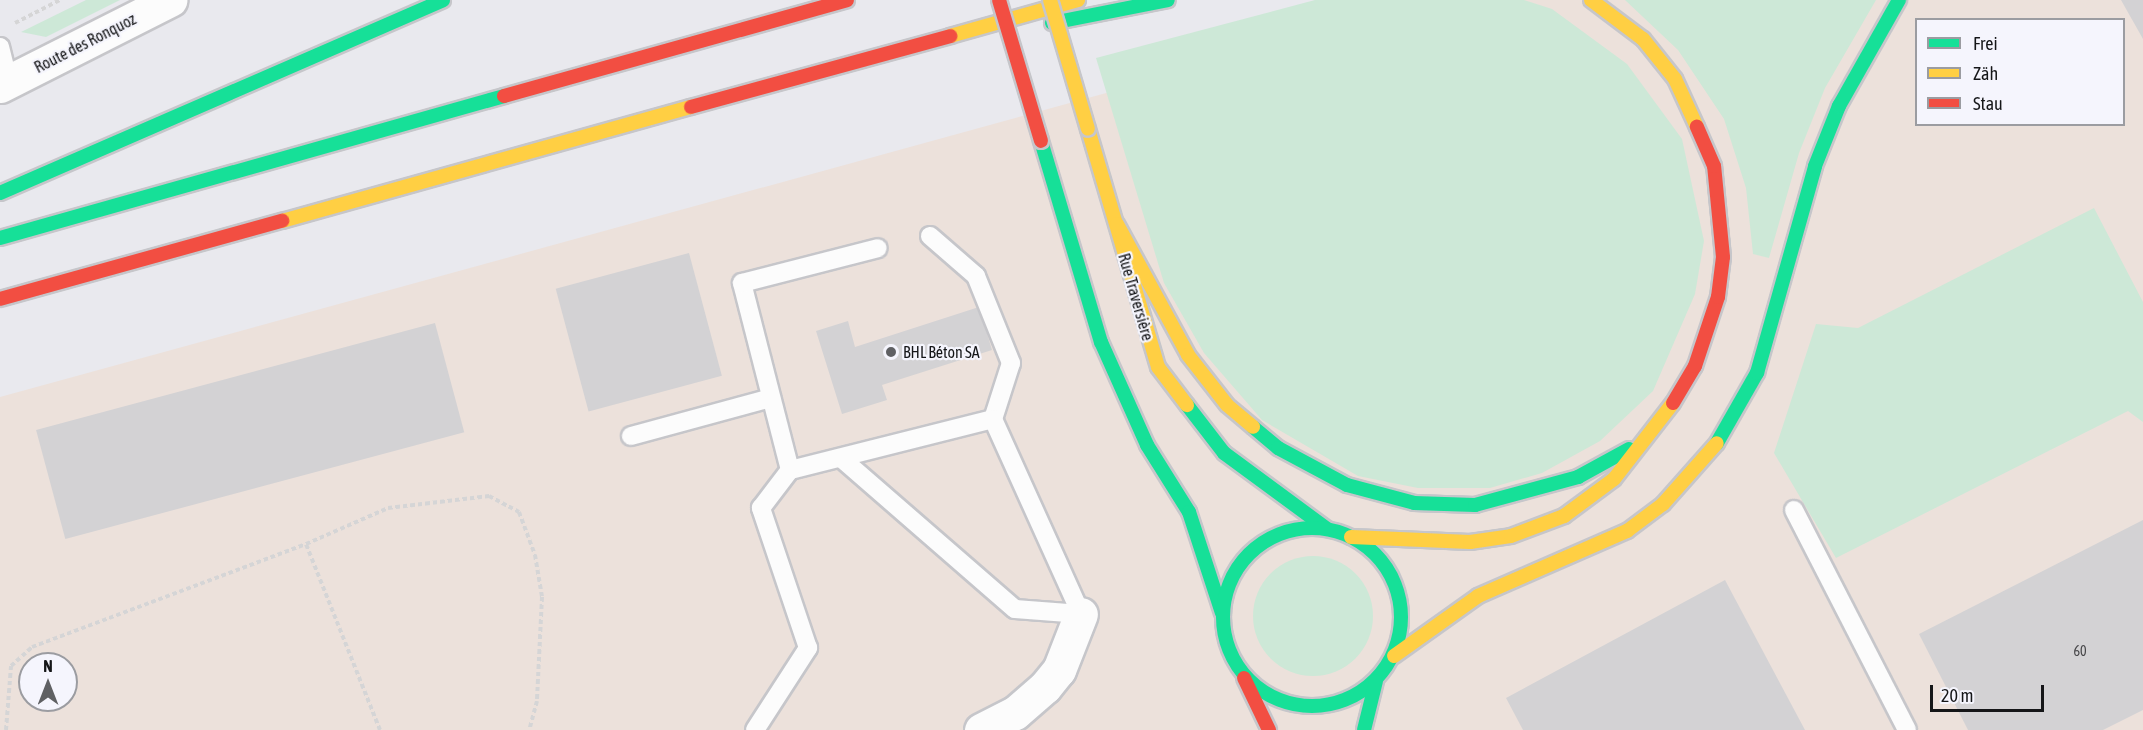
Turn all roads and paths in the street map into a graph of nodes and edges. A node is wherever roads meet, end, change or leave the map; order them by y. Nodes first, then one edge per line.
1 (60, 0) edge
2 (170, 0) edge
3 (443, 0) edge
4 (847, 0) edge
5 (999, 0) edge
6 (1050, 0) edge
7 (1077, 0) edge
8 (1168, 0) edge
9 (1591, 0) edge
10 (1899, 0) edge
11 (10, 26) dead end
12 (0, 47) edge
13 (826, 67) junction
14 (5, 84) edge
15 (0, 193) edge
16 (1116, 224) junction
17 (930, 236) dead end
18 (0, 238) edge
19 (878, 248) dead end
20 (0, 299) edge
21 (771, 398) junction
22 (993, 419) junction
23 (631, 436) dead end
24 (1648, 436) junction
25 (841, 458) junction
26 (790, 470) junction
27 (1794, 510) dead end
28 (1327, 529) junction
29 (1351, 537) junction
30 (306, 544) junction
31 (1081, 614) junction
32 (1223, 617) junction
33 (1394, 656) junction
34 (1241, 672) junction
35 (1376, 681) junction
36 (6, 730) edge
37 (380, 730) edge
38 (529, 730) edge
39 (755, 730) edge
40 (981, 730) edge
41 (1269, 730) edge
42 (1364, 730) edge
43 (1907, 730) edge

1 - 11 path
2 - 14 street, Route des Ronquoz
3 - 15 main road
4 - 18 main road
5 - 32 main road, bridge
6 - 16 main road, Rue Traversière, bridge
7 - 13 main road
8 - 13 main road
9 - 24 main road
10 - 33 main road
12 - 14 lane
13 - 20 main road
16 - 24 main road
16 - 28 main road, Rue Traversière
17 - 22 lane
19 - 21 lane
21 - 23 lane
21 - 26 lane
22 - 25 lane
22 - 31 lane
24 - 29 main road
25 - 26 lane
25 - 31 lane
26 - 39 lane
27 - 43 lane
28 - 29 main road
28 - 32 main road
29 - 33 main road
30 - 36 path
30 - 37 path
30 - 38 path
31 - 40 street
32 - 34 main road
33 - 35 main road
34 - 35 main road
34 - 41 main road
35 - 42 main road

